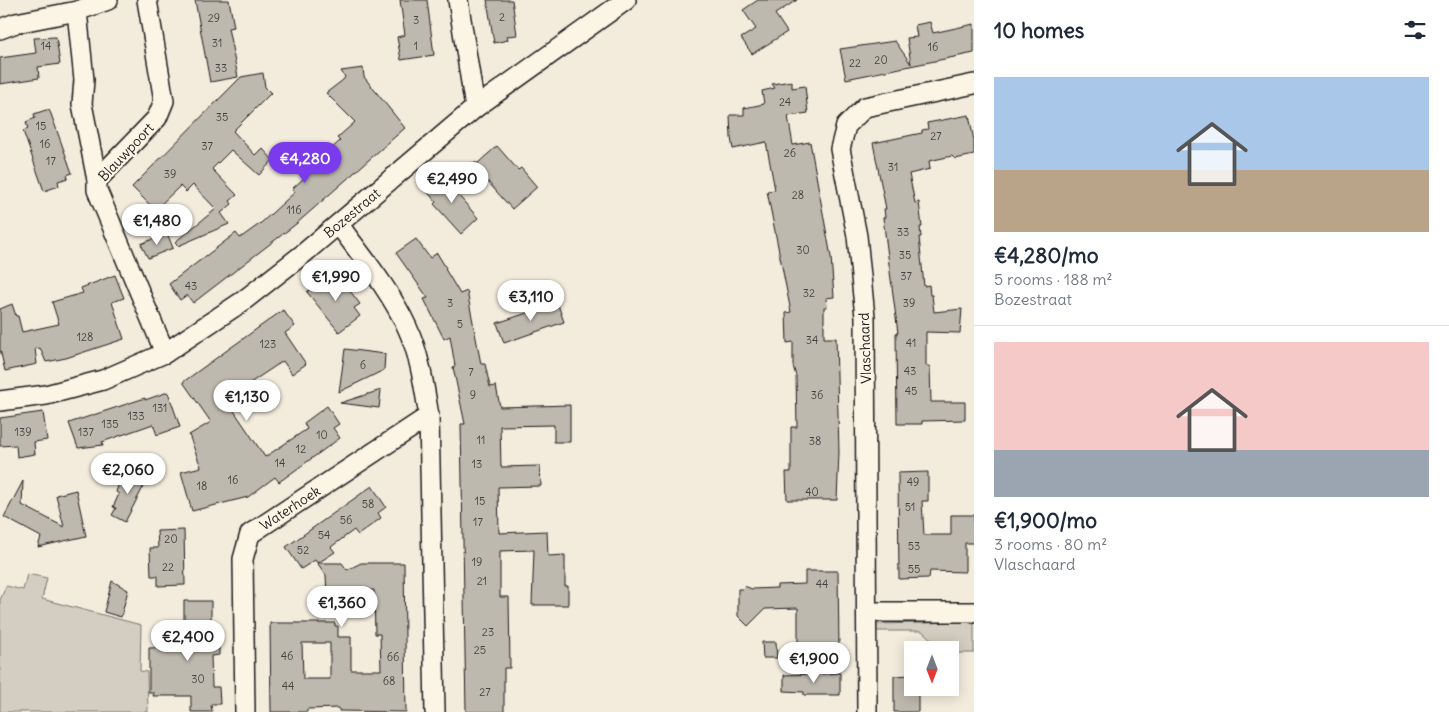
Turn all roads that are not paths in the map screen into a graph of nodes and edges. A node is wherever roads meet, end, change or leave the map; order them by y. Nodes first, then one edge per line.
1 (108, 0) edge
2 (147, 0) edge
3 (458, 0) edge
4 (626, 0) edge
5 (76, 11) junction
6 (0, 29) edge
7 (974, 84) edge
8 (475, 108) junction
9 (97, 180) junction
10 (338, 226) junction
11 (165, 353) junction
12 (0, 401) edge
13 (429, 416) junction
14 (867, 612) junction
15 (974, 612) edge
16 (245, 712) edge
17 (435, 712) edge
18 (867, 712) edge

1 - 5 street
2 - 9 street, Blauwpoort
3 - 8 street
4 - 8 street, Bozestraat
5 - 6 street
5 - 9 street
7 - 14 street, Vlaschaard
8 - 10 street, Bozestraat
9 - 11 street, Blauwpoort
10 - 11 street, Bozestraat
10 - 13 street
11 - 12 street, Bozestraat
13 - 16 street, Waterhoek
13 - 17 street
14 - 15 street
14 - 18 street, Vlaschaard

